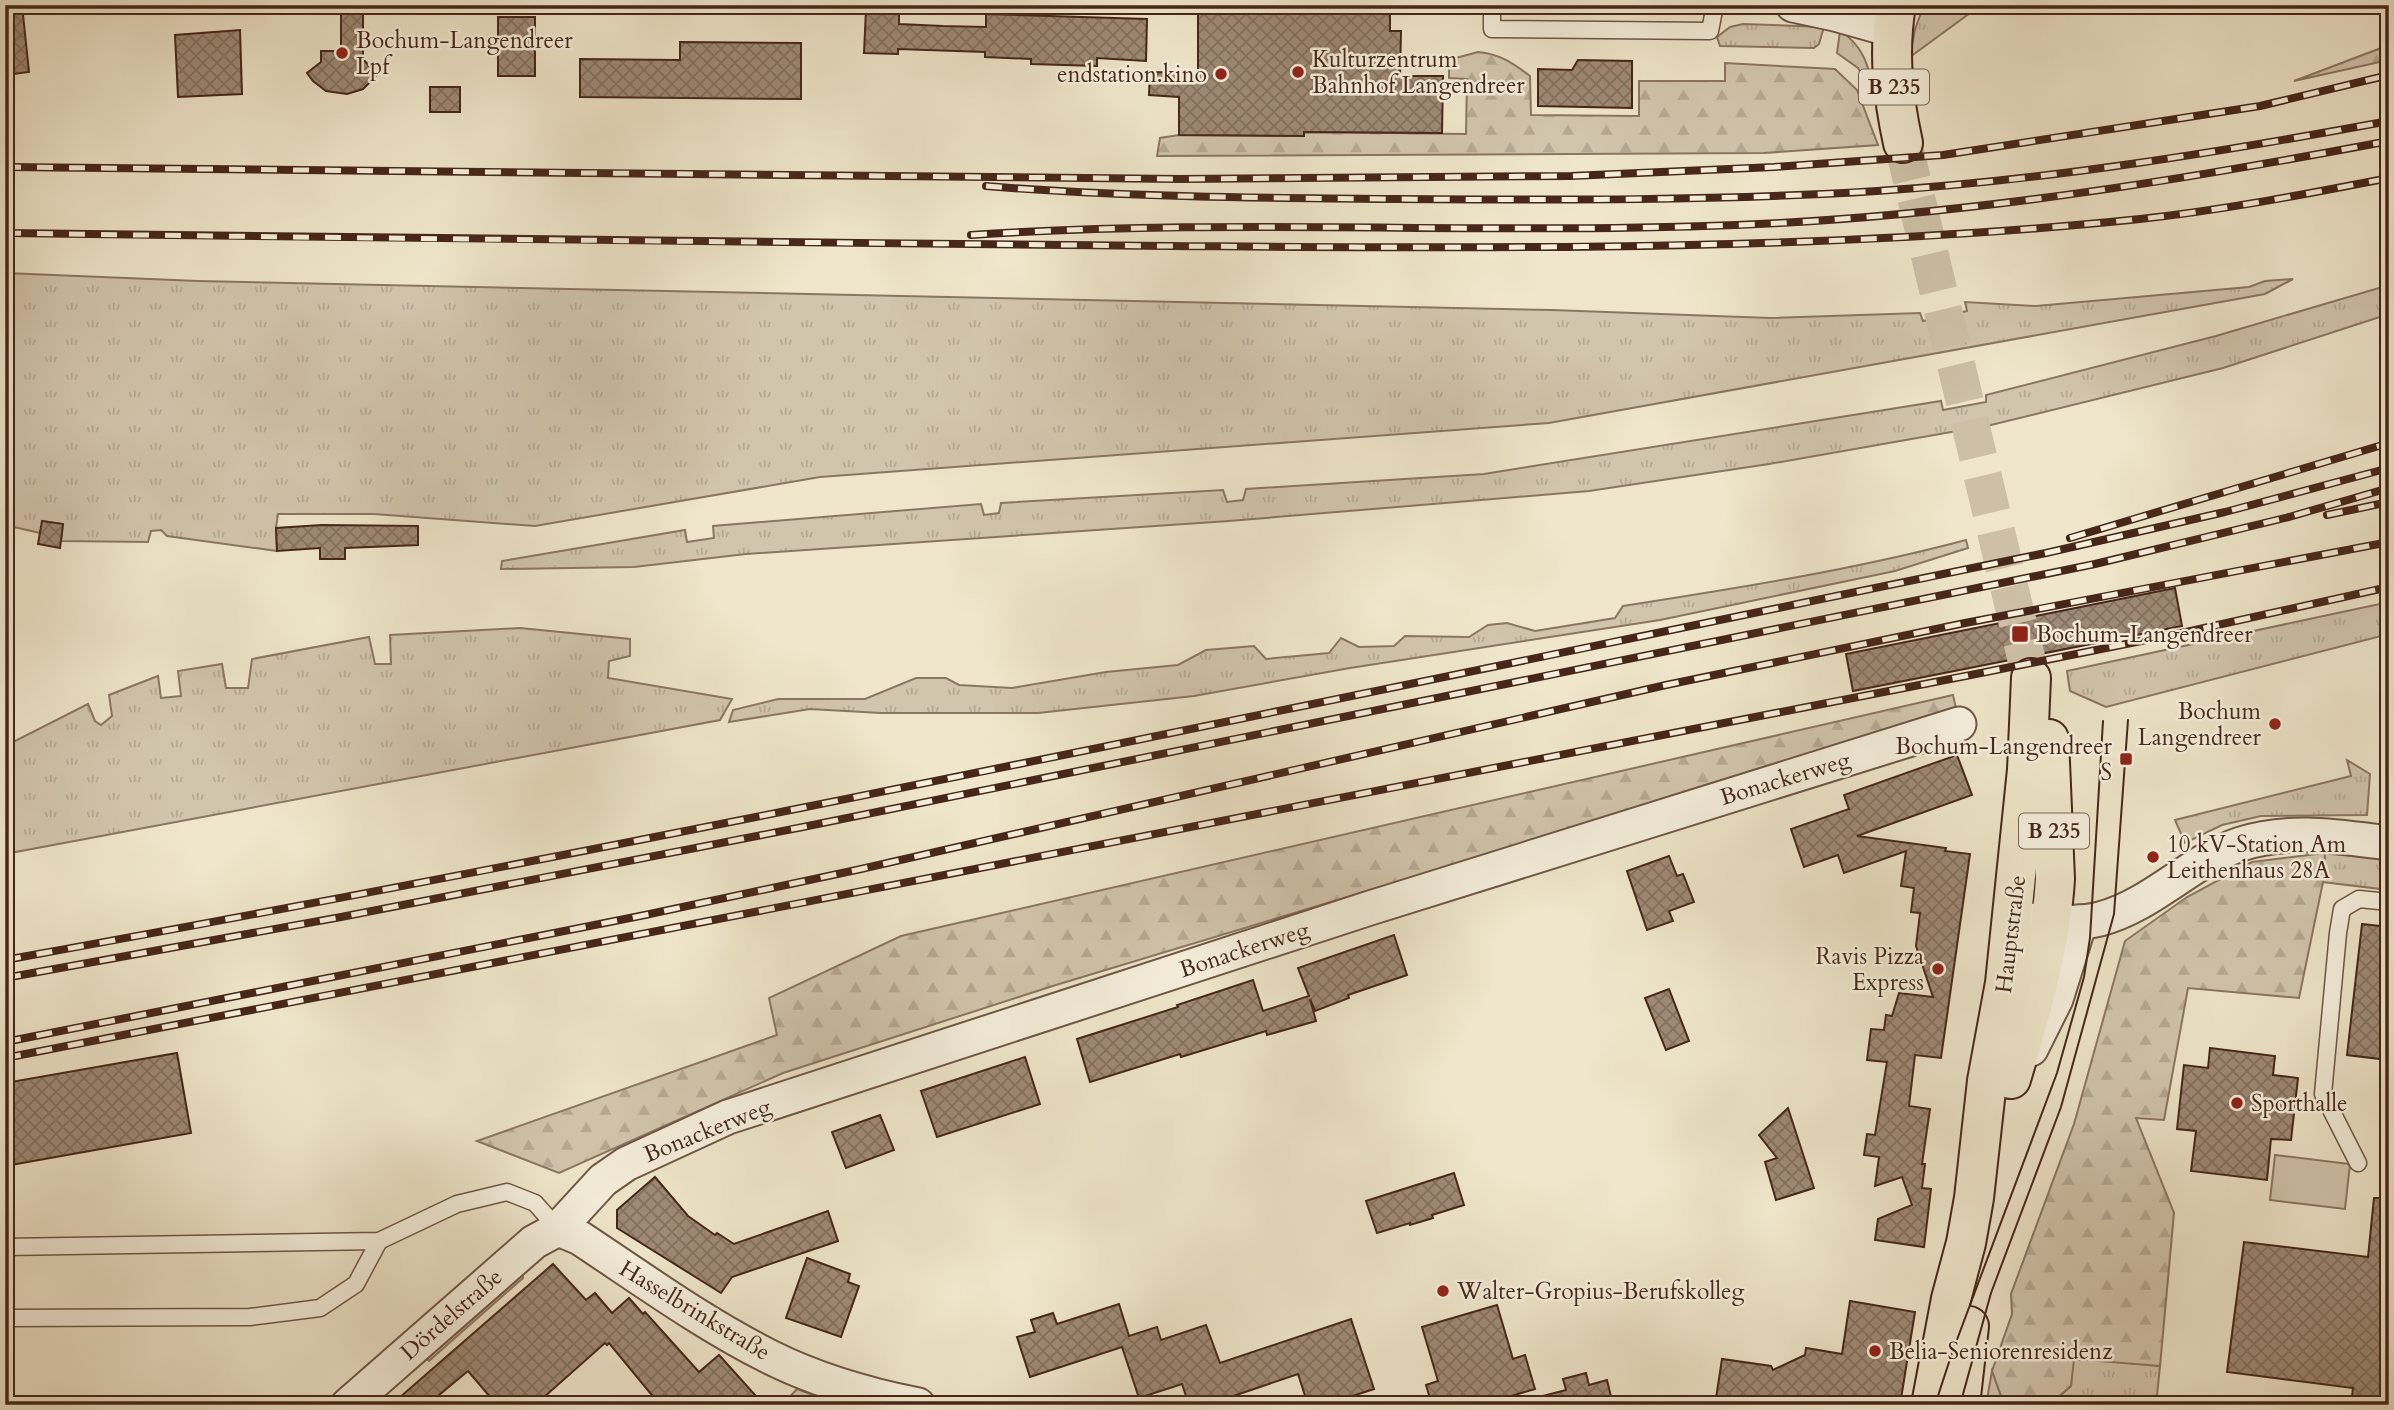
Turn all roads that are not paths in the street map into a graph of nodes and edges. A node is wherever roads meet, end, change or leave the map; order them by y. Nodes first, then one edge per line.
1 (1492, 5) edge
2 (1715, 5) edge
3 (1793, 5) edge
4 (1894, 18) edge
5 (1903, 143) tunnel mouth
6 (1959, 724) dead end
7 (2389, 843) edge
8 (2389, 902) edge
9 (2013, 920) junction
10 (2066, 922) junction
11 (2358, 1163) dead end
12 (1979, 1171) junction
13 (558, 1229) junction
14 (379, 1241) junction
15 (1966, 1243) junction
16 (5, 1247) edge
17 (5, 1318) edge
18 (348, 1405) edge
19 (918, 1405) edge
20 (1931, 1405) edge
21 (1960, 1405) edge

1 - 2 lane
3 - 4 street
4 - 5 main road, B 235
6 - 13 street, Bonackerweg
7 - 10 street
8 - 11 lane
9 - 10 street
9 - 10 main road, Hauptstraße / B 235
9 - 12 main road, Hauptstraße / B 235
10 - 12 main road, Hauptstraße / B 235
12 - 15 main road, Hauptstraße / B 235
13 - 14 lane
13 - 18 street, Dördelstraße
13 - 19 street, Hasselbrinkstraße
14 - 16 lane
14 - 17 lane
15 - 20 main road, Hauptstraße / B 235
15 - 21 main road, Hauptstraße / B 235

